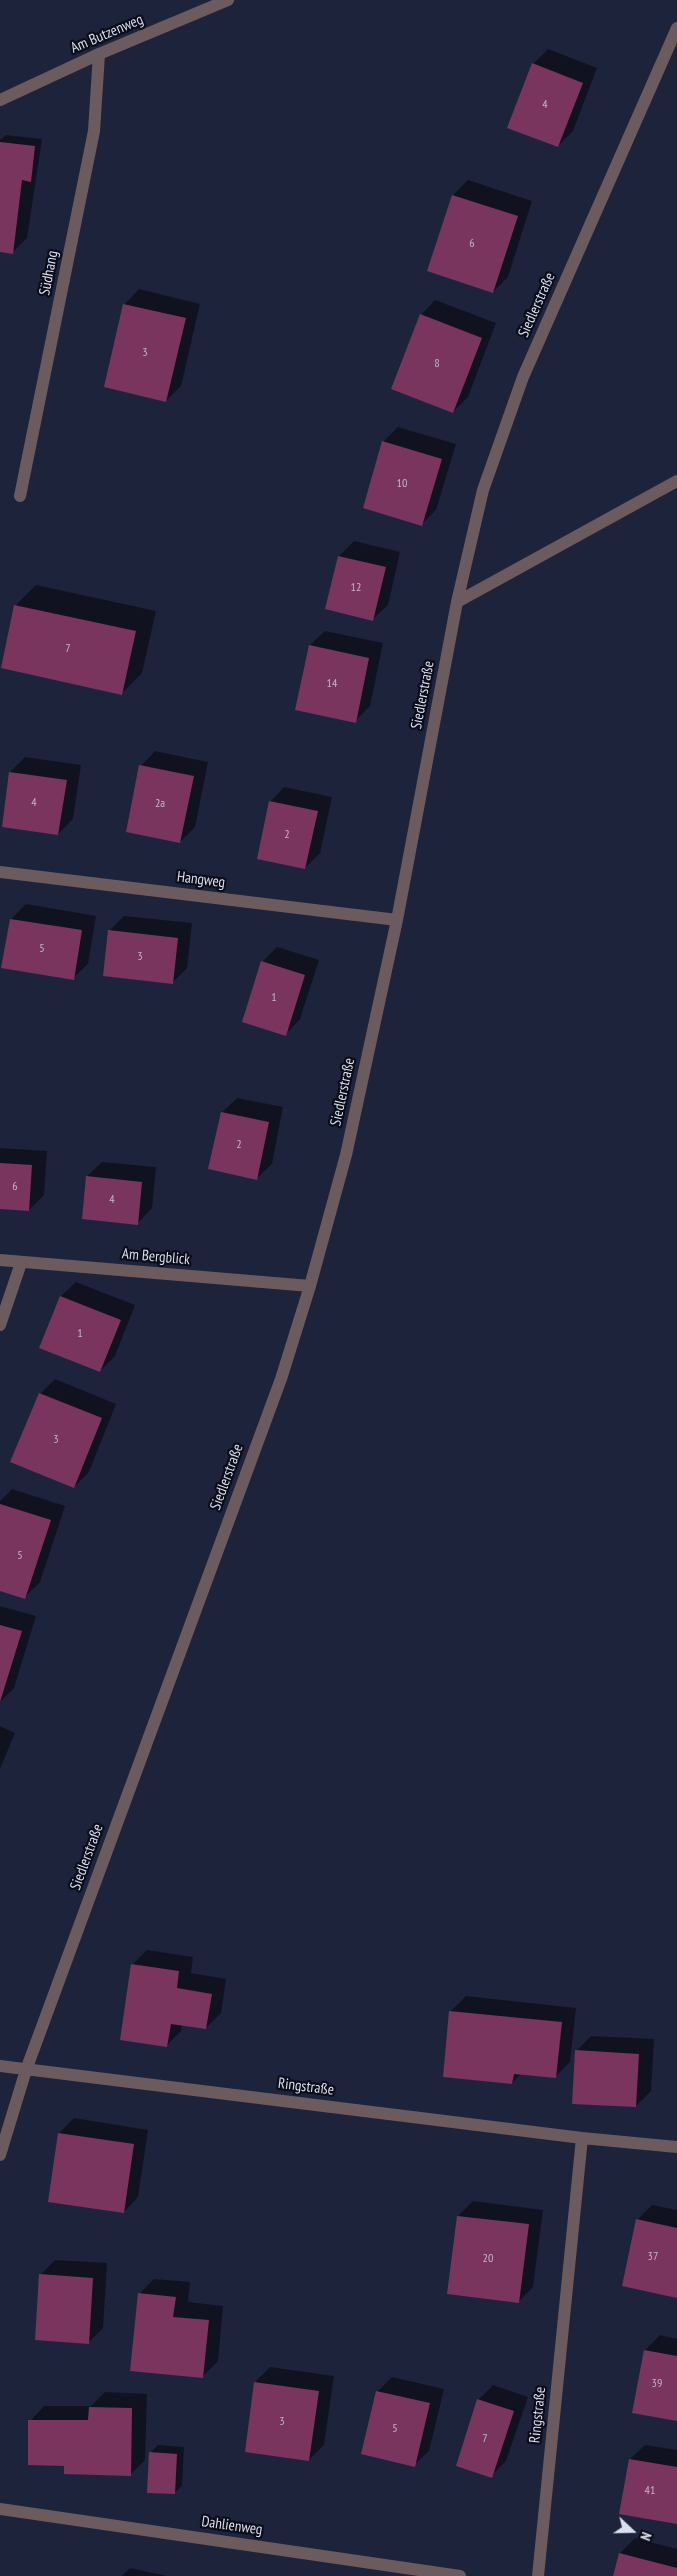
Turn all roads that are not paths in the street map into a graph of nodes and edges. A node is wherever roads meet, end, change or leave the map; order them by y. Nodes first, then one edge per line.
1 (228, 0) edge
2 (677, 28) edge
3 (99, 54) junction
4 (0, 100) edge
5 (677, 481) edge
6 (20, 496) dead end
7 (457, 602) junction
8 (0, 872) edge
9 (397, 920) junction
10 (0, 1260) edge
11 (21, 1263) junction
12 (310, 1286) junction
13 (0, 1325) edge
14 (0, 2066) edge
15 (26, 2070) junction
16 (582, 2138) junction
17 (677, 2147) edge
18 (0, 2155) edge
19 (0, 2509) edge
20 (460, 2576) edge
21 (538, 2576) edge

1 - 3 street, Am Butzenweg
2 - 7 street, Siedlerstraße
3 - 4 street, Am Butzenweg
3 - 6 street, Südhang
5 - 7 street
7 - 9 street, Siedlerstraße
8 - 9 street, Hangweg
9 - 12 street, Siedlerstraße
10 - 11 street, Am Bergblick
11 - 12 street, Am Bergblick
11 - 13 street
12 - 15 street, Siedlerstraße
14 - 15 street, Ringstraße
15 - 16 street, Ringstraße
15 - 18 street, Siedlerstraße
16 - 17 street, Ringstraße
16 - 21 street, Ringstraße
19 - 20 street, Dahlienweg

